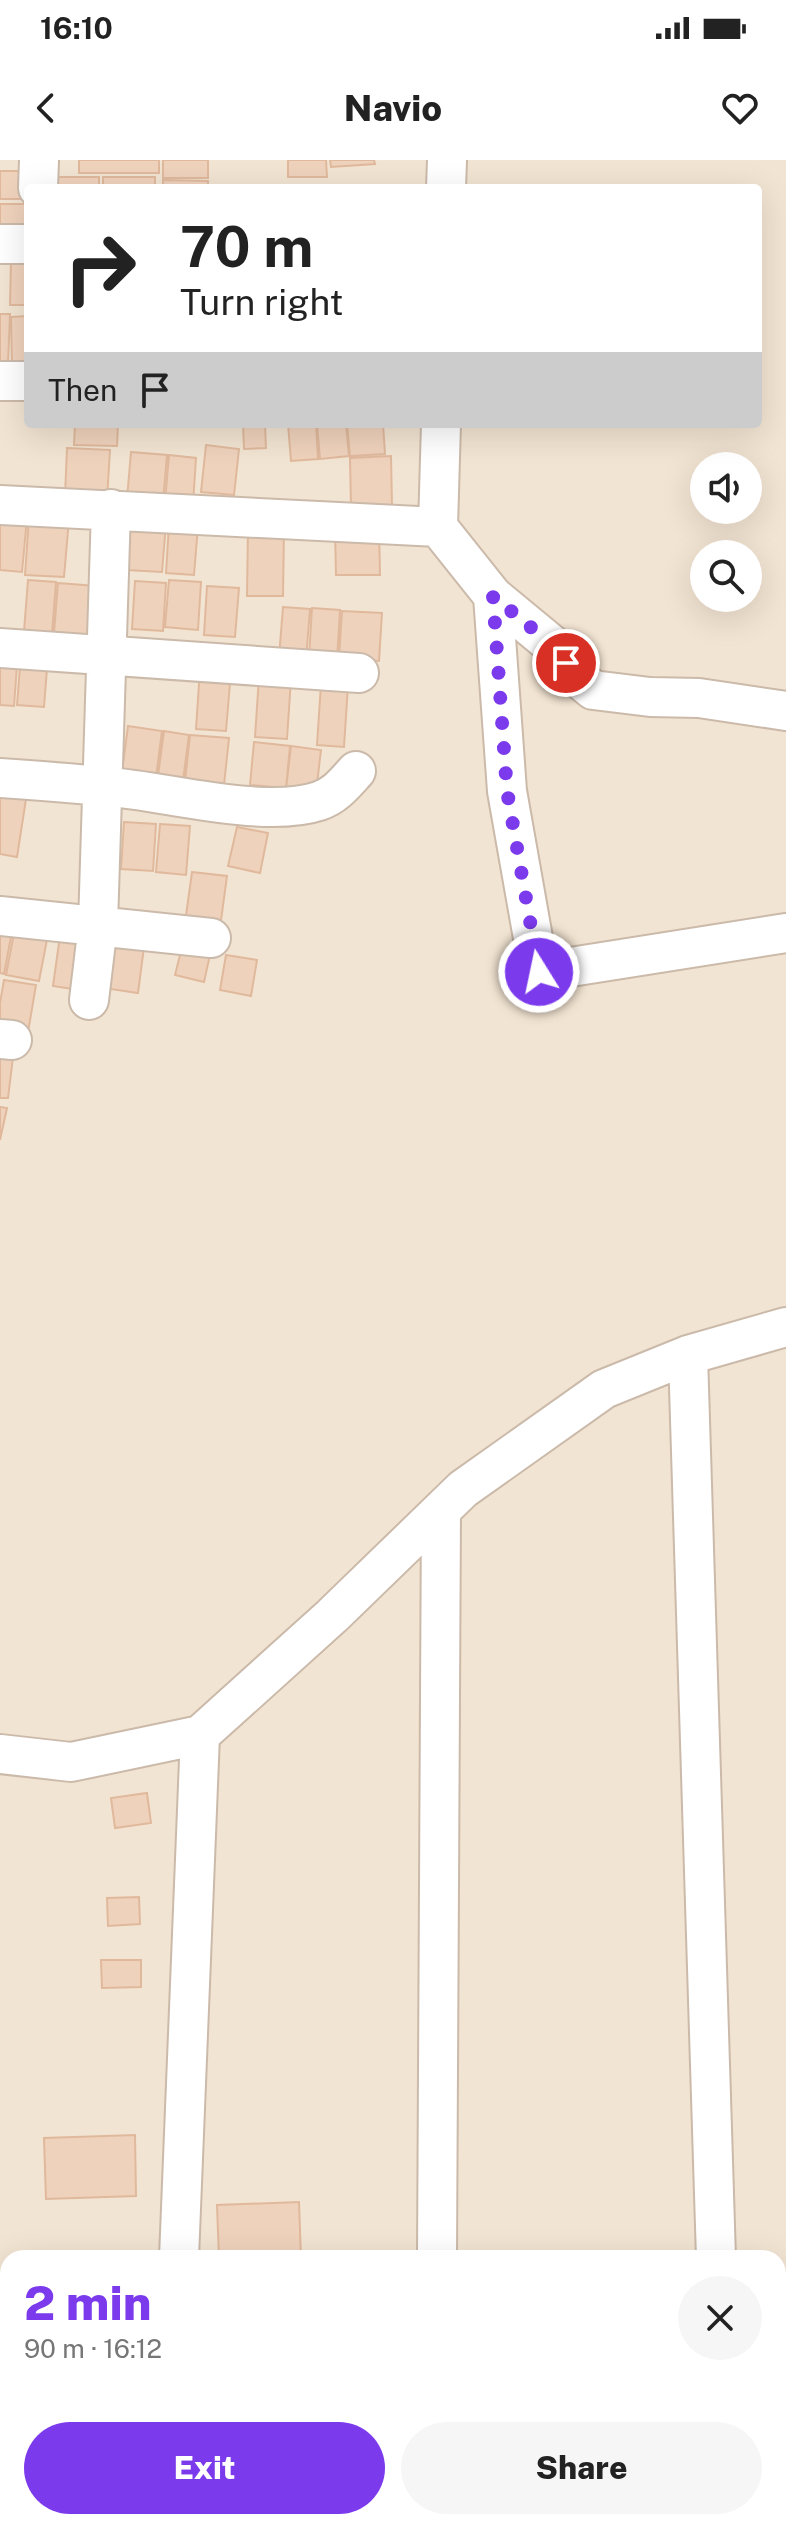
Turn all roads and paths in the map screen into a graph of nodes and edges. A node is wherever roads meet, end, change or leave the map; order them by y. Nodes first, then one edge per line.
1 (39, 160) edge
2 (447, 160) edge
3 (38, 184) edge
4 (446, 184) edge
5 (0, 244) edge
6 (24, 244) edge
7 (0, 381) edge
8 (24, 381) edge
9 (441, 428) edge
10 (0, 505) edge
11 (111, 509) junction
12 (438, 527) junction
13 (493, 596) junction
14 (0, 648) edge
15 (105, 655) junction
16 (359, 673) dead end
17 (786, 711) edge
18 (356, 771) dead end
19 (0, 778) edge
20 (101, 786) junction
21 (0, 916) edge
22 (98, 925) junction
23 (786, 933) edge
24 (211, 938) dead end
25 (89, 1000) dead end
26 (786, 1327) edge
27 (688, 1355) junction
28 (441, 1511) junction
29 (200, 1735) junction
30 (0, 1754) edge
31 (179, 2250) edge
32 (437, 2250) edge
33 (716, 2250) edge

1 - 3 street
2 - 4 street
5 - 6 street
7 - 8 street
9 - 12 street
10 - 11 street
11 - 12 street
11 - 15 street
12 - 13 street
13 - 17 street
13 - 23 street
14 - 15 street
15 - 16 street
15 - 20 street
18 - 20 street
19 - 20 street
20 - 22 street
21 - 22 street
22 - 24 street
22 - 25 street
26 - 27 street
27 - 28 street
27 - 33 street
28 - 29 street
28 - 32 street
29 - 30 street
29 - 31 street

